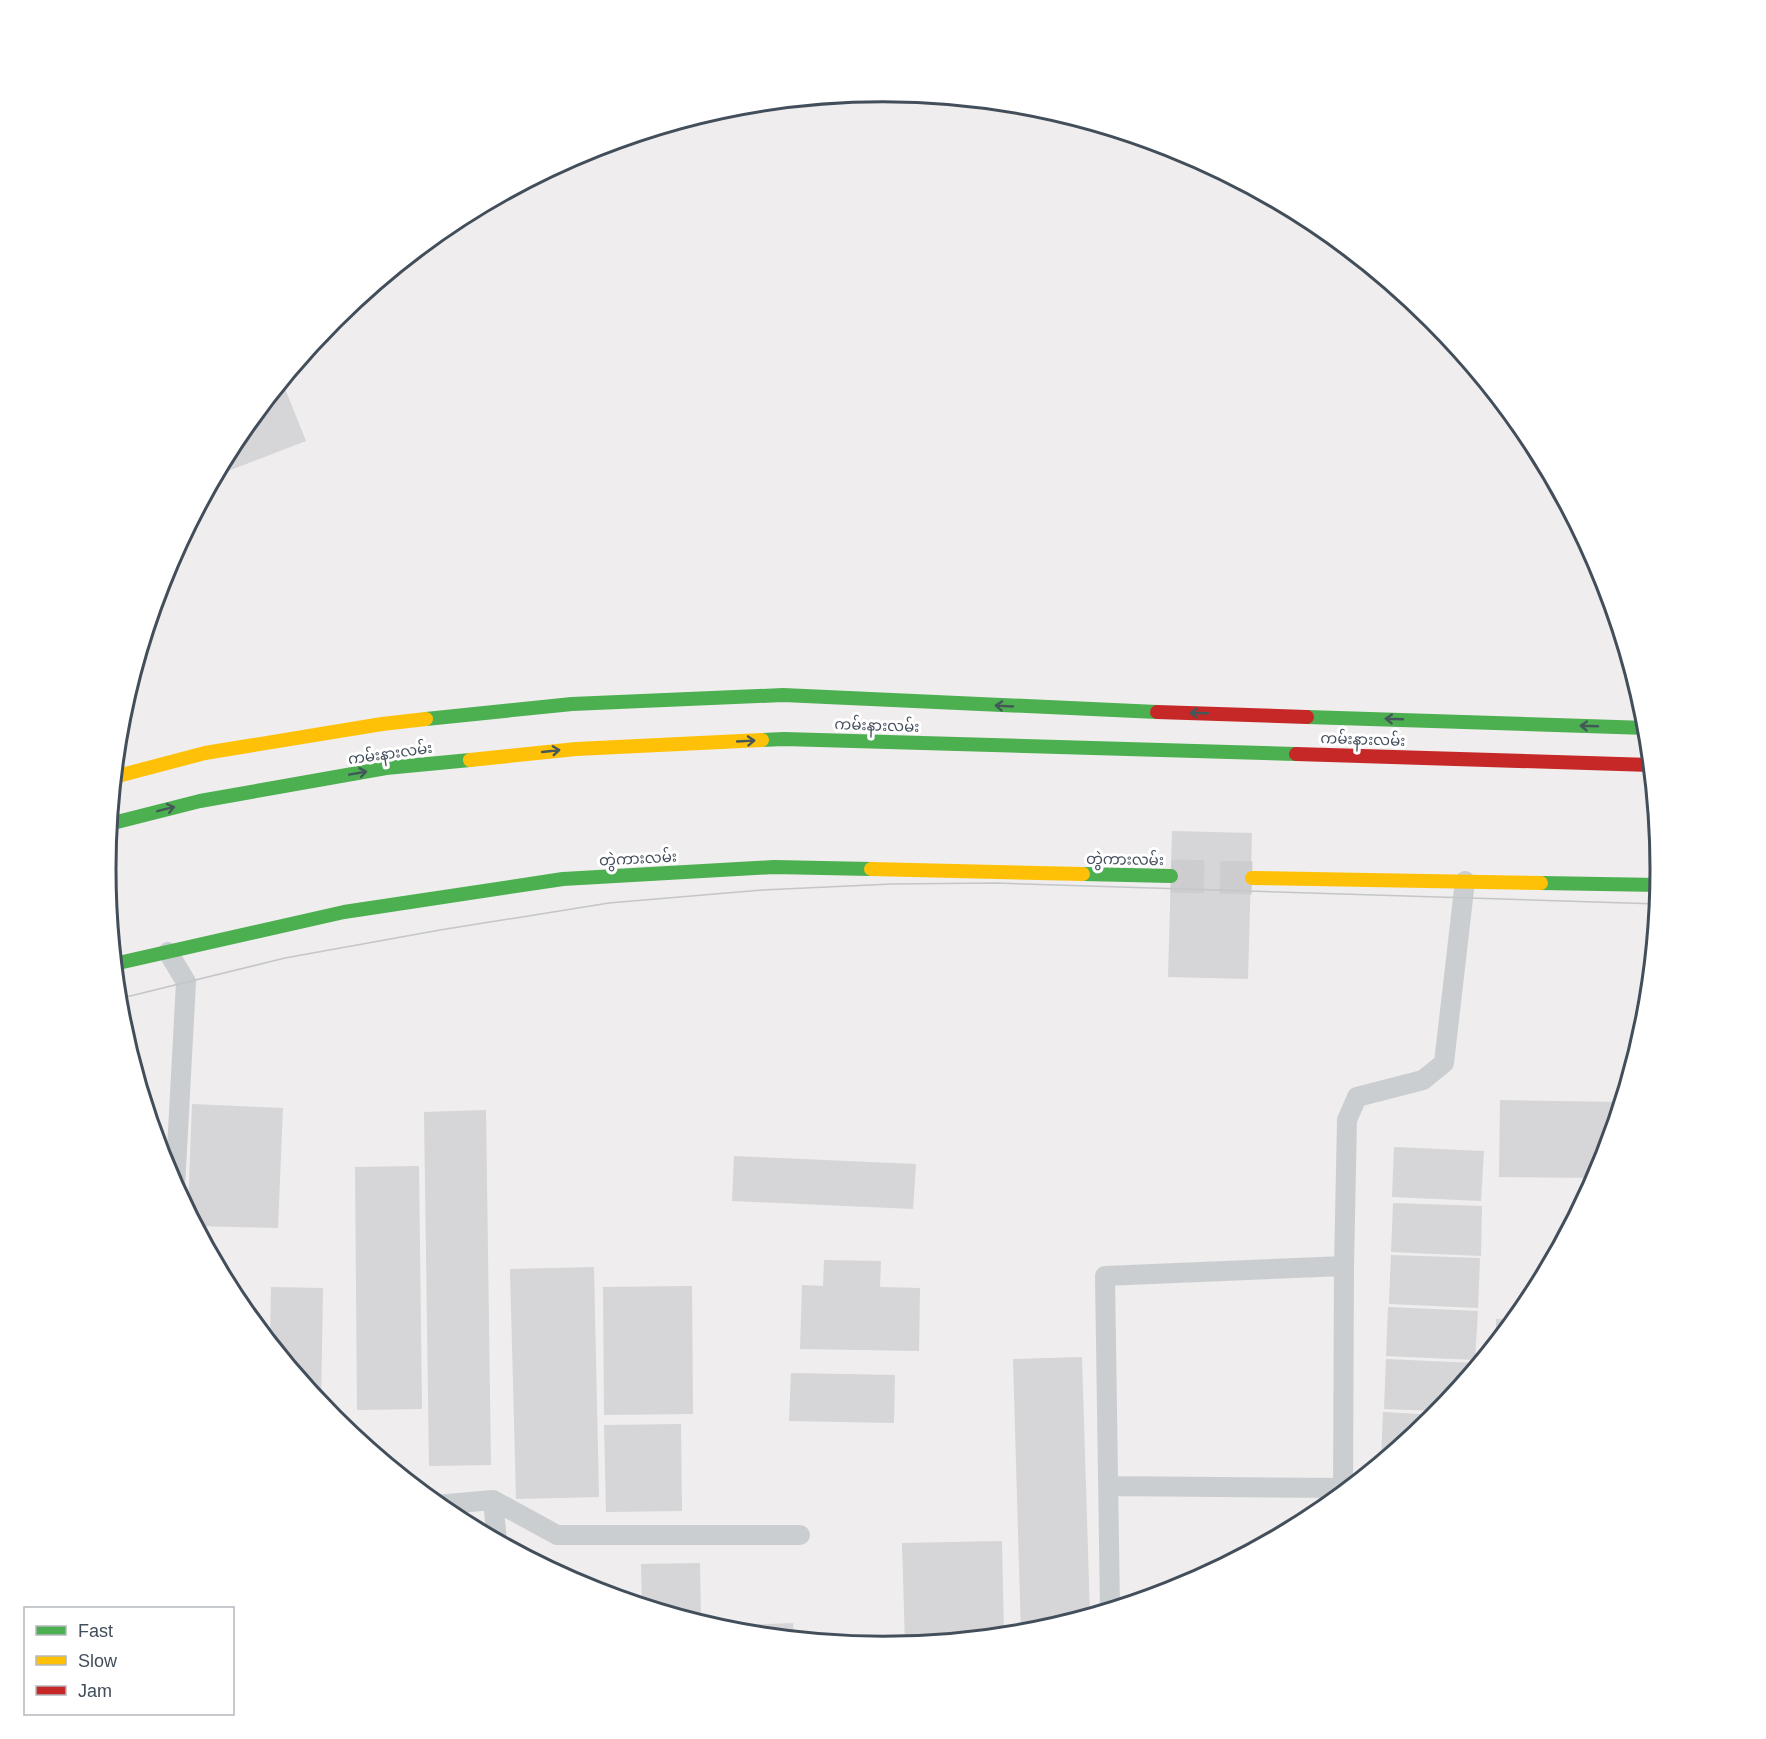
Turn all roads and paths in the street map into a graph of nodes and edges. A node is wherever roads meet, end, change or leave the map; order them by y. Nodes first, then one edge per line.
1 (1224, 714) junction
2 (1637, 728) edge
3 (1223, 742) junction
4 (1643, 765) edge
5 (121, 776) edge
6 (117, 822) edge
7 (1171, 876) tunnel mouth
8 (1252, 878) tunnel mouth
9 (1465, 881) junction
10 (1650, 885) edge
11 (168, 952) junction
12 (121, 962) edge
13 (176, 1167) edge
14 (1344, 1266) junction
15 (1343, 1483) edge
16 (1108, 1486) junction
17 (1333, 1491) edge
18 (493, 1500) junction
19 (450, 1503) edge
20 (496, 1532) edge
21 (800, 1535) dead end
22 (1110, 1602) edge

2 -> 1 main road, ကမ်းနားလမ်း
1 - 3 main road
1 -> 5 main road, ကမ်းနားလမ်း
3 - 4 main road, ကမ်းနားလမ်း
6 -> 3 main road, ကမ်းနားလမ်း
7 - 11 main road, တွဲကားလမ်း
8 - 9 main road
9 - 10 main road
9 - 14 lane
11 - 12 main road, တွဲကားလမ်း
11 - 13 lane
14 - 15 lane
14 - 16 lane
16 - 17 lane
16 - 22 lane
18 - 19 lane
18 - 20 lane
18 - 21 lane

